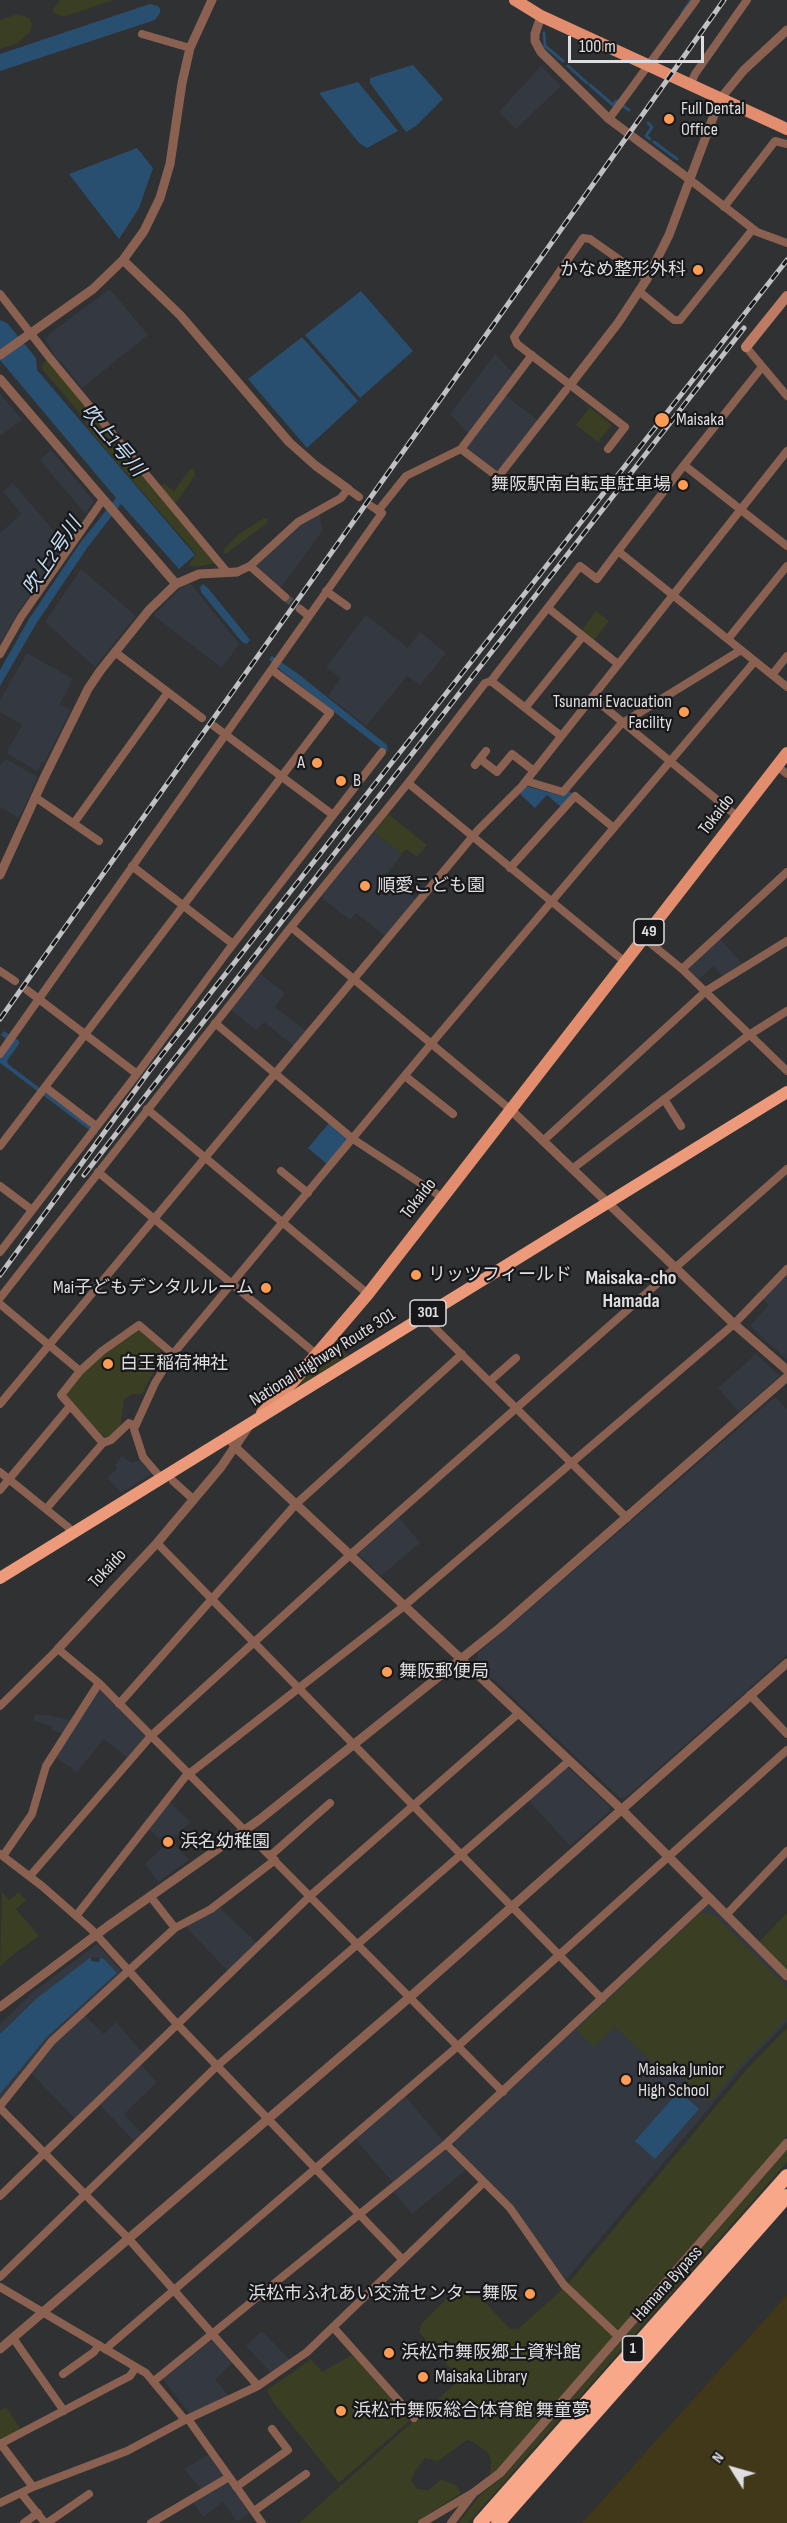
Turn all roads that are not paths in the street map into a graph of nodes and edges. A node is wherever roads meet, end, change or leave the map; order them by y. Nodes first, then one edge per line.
1 (212, 0) edge
2 (515, 0) edge
3 (696, 0) edge
4 (747, 0) edge
5 (541, 16) junction
6 (787, 30) edge
7 (142, 34) dead end
8 (190, 48) junction
9 (649, 66) junction
10 (690, 85) junction
11 (720, 99) junction
12 (609, 119) junction
13 (787, 129) edge
14 (787, 144) edge
15 (690, 179) junction
16 (724, 207) junction
17 (753, 230) junction
18 (787, 243) edge
19 (123, 260) junction
20 (647, 279) junction
21 (640, 292) junction
22 (0, 294) edge
23 (787, 296) edge
24 (32, 333) junction
25 (746, 347) joint
26 (0, 355) edge
27 (532, 355) junction
28 (762, 367) junction
29 (0, 379) edge
30 (568, 388) junction
31 (787, 396) edge
32 (461, 449) junction
33 (608, 449) dead end
34 (787, 451) edge
35 (684, 465) junction
36 (348, 489) junction
37 (359, 497) dead end
38 (104, 503) junction
39 (740, 509) junction
40 (787, 546) edge
41 (618, 551) junction
42 (250, 566) junction
43 (787, 566) edge
44 (227, 572) junction
45 (237, 572) joint
46 (176, 584) junction
47 (326, 591) junction
48 (673, 595) junction
49 (285, 597) tunnel mouth
50 (347, 606) dead end
51 (548, 608) junction
52 (300, 609) tunnel mouth
53 (309, 616) junction
54 (583, 636) junction
55 (728, 639) junction
56 (741, 650) junction
57 (115, 652) junction
58 (0, 654) edge
59 (787, 656) edge
60 (755, 661) junction
61 (618, 664) junction
62 (276, 665) junction
63 (772, 675) junction
64 (491, 681) junction
65 (787, 687) edge
66 (168, 692) junction
67 (592, 697) junction
68 (525, 708) junction
69 (202, 718) dead end
70 (623, 723) junction
71 (214, 726) dead end
72 (226, 735) junction
73 (561, 736) junction
74 (486, 751) dead end
75 (382, 752) dead end
76 (787, 753) edge
77 (671, 762) junction
78 (782, 770) edge
79 (534, 771) junction
80 (282, 777) junction
81 (526, 781) junction
82 (408, 783) junction
83 (35, 797) junction
84 (333, 815) junction
85 (738, 817) junction
86 (74, 823) junction
87 (614, 828) junction
88 (473, 837) junction
89 (99, 841) dead end
90 (132, 867) junction
91 (510, 868) junction
92 (787, 873) edge
93 (0, 875) edge
94 (551, 901) junction
95 (183, 906) junction
96 (291, 927) junction
97 (644, 938) junction
98 (787, 942) edge
99 (233, 944) junction
100 (626, 962) junction
101 (682, 969) junction
102 (0, 971) edge
103 (354, 980) junction
104 (15, 981) dead end
105 (27, 990) dead end
106 (706, 991) junction
107 (39, 999) junction
108 (787, 1011) edge
109 (215, 1023) junction
110 (85, 1035) junction
111 (749, 1035) junction
112 (431, 1044) junction
113 (0, 1054) edge
114 (787, 1071) edge
115 (275, 1073) junction
116 (137, 1074) junction
117 (405, 1076) junction
118 (43, 1090) junction
119 (787, 1092) edge
120 (664, 1099) junction
121 (147, 1109) junction
122 (511, 1110) junction
123 (453, 1114) dead end
124 (681, 1126) dead end
125 (93, 1128) junction
126 (353, 1139) junction
127 (543, 1141) junction
128 (0, 1146) edge
129 (205, 1158) junction
130 (572, 1169) junction
131 (787, 1169) edge
132 (281, 1171) dead end
133 (98, 1172) junction
134 (0, 1186) edge
135 (308, 1193) junction
136 (442, 1198) junction
137 (608, 1203) junction
138 (32, 1210) junction
139 (154, 1219) junction
140 (283, 1222) junction
141 (0, 1252) edge
142 (675, 1268) junction
143 (787, 1269) edge
144 (231, 1283) junction
145 (369, 1294) junction
146 (0, 1298) edge
147 (0, 1304) edge
148 (426, 1315) junction
149 (734, 1324) junction
150 (49, 1345) junction
151 (172, 1354) junction
152 (316, 1354) junction
153 (462, 1354) junction
154 (516, 1358) dead end
155 (787, 1370) edge
156 (80, 1371) junction
157 (787, 1377) edge
158 (490, 1381) junction
159 (0, 1404) edge
160 (70, 1406) junction
161 (517, 1407) junction
162 (250, 1424) junction
163 (135, 1426) junction
164 (232, 1442) junction
165 (103, 1443) junction
166 (572, 1462) junction
167 (0, 1472) edge
168 (9, 1479) junction
169 (167, 1479) junction
170 (0, 1490) edge
171 (194, 1500) junction
172 (296, 1504) junction
173 (46, 1509) junction
174 (627, 1518) junction
175 (72, 1534) junction
176 (157, 1544) junction
177 (350, 1555) junction
178 (0, 1578) edge
179 (212, 1600) junction
180 (404, 1605) junction
181 (254, 1642) junction
182 (58, 1648) junction
183 (461, 1659) junction
184 (787, 1663) edge
185 (99, 1683) junction
186 (298, 1688) junction
187 (750, 1695) junction
188 (119, 1704) junction
189 (0, 1706) edge
190 (519, 1713) junction
191 (787, 1734) edge
192 (151, 1736) junction
193 (353, 1745) junction
194 (787, 1750) edge
195 (569, 1761) junction
196 (189, 1774) junction
197 (330, 1803) dead end
198 (413, 1806) junction
199 (621, 1809) junction
200 (245, 1830) junction
201 (787, 1851) edge
202 (1, 1855) edge
203 (461, 1855) junction
204 (668, 1857) junction
205 (272, 1858) junction
206 (30, 1876) junction
207 (150, 1896) junction
208 (310, 1896) junction
209 (709, 1898) junction
210 (512, 1906) junction
211 (726, 1915) junction
212 (76, 1916) junction
213 (175, 1928) junction
214 (95, 1935) junction
215 (357, 1944) junction
216 (559, 1955) junction
217 (128, 1972) junction
218 (787, 1976) edge
219 (410, 1996) junction
220 (602, 1999) junction
221 (0, 2007) edge
222 (177, 2024) junction
223 (458, 2046) junction
224 (217, 2066) junction
225 (503, 2092) junction
226 (0, 2107) edge
227 (267, 2118) junction
228 (787, 2143) edge
229 (446, 2144) junction
230 (44, 2153) junction
231 (316, 2169) junction
232 (787, 2176) edge
233 (483, 2183) junction
234 (85, 2195) junction
235 (0, 2196) edge
236 (787, 2196) edge
237 (360, 2214) junction
238 (128, 2238) junction
239 (403, 2260) junction
240 (0, 2277) edge
241 (0, 2288) edge
242 (174, 2290) junction
243 (41, 2312) junction
244 (333, 2327) junction
245 (213, 2333) junction
246 (619, 2337) junction
247 (13, 2338) junction
248 (99, 2345) junction
249 (0, 2349) edge
250 (106, 2350) junction
251 (136, 2367) junction
252 (63, 2374) dead end
253 (154, 2381) junction
254 (258, 2386) junction
255 (64, 2411) junction
256 (414, 2418) dead end
257 (186, 2419) junction
258 (272, 2428) dead end
259 (0, 2444) edge
260 (306, 2474) dead end
261 (229, 2477) junction
262 (33, 2487) junction
263 (236, 2487) junction
264 (476, 2491) junction
265 (21, 2493) junction
266 (89, 2494) dead end
267 (0, 2503) edge
268 (254, 2511) junction
269 (38, 2513) junction
270 (24, 2523) edge
271 (46, 2523) edge
272 (151, 2523) edge
273 (262, 2523) edge
274 (422, 2523) edge
275 (451, 2523) edge
276 (480, 2523) edge
277 (498, 2523) edge

1 - 8 street
2 - 5 main road
3 - 9 street
4 - 10 street
5 - 9 main road
5 - 12 street
6 - 11 street
7 - 8 street
8 - 19 street
9 - 10 main road
9 - 12 street
10 - 11 main road
11 - 13 main road
11 - 15 street
12 - 15 street
14 - 16 street
15 - 16 street
15 - 20 street
16 - 17 street
17 - 18 street
17 - 21 street
19 - 24 street
19 - 36 street
20 - 21 street
20 - 27 street
21 - 30 street
22 - 24 street
23 - 25 main road
24 - 26 street
24 - 44 street
25 - 28 street
27 - 30 street
27 - 32 street
28 - 31 street
28 - 35 street
29 - 38 street
30 - 32 street
30 - 33 street
32 - 47 street
34 - 39 street
35 - 39 street
35 - 41 street
36 - 37 street
36 - 42 street
38 - 46 street
38 - 58 street
39 - 40 street
39 - 48 street
41 - 48 street
41 - 51 street
42 - 45 street
42 - 49 street
43 - 55 street
44 - 45 street
44 - 46 street
46 - 57 street
47 - 50 street
47 - 53 street
48 - 55 street
48 - 61 street
51 - 54 street
51 - 64 street
52 - 53 street
53 - 62 street
54 - 61 street
54 - 68 street
55 - 56 street
56 - 60 street
56 - 70 street
57 - 66 street
57 - 83 street
59 - 63 street
60 - 63 street
60 - 77 street
61 - 67 street
62 - 72 street
62 - 80 street
63 - 65 street
64 - 68 street
64 - 82 street
66 - 69 street
66 - 86 street
67 - 70 street
67 - 73 street
68 - 73 street
70 - 77 street
70 - 81 street
71 - 72 street
72 - 80 street
72 - 90 street
73 - 79 street
74 - 79 street
75 - 84 street
76 - 78 main road, Tokaido / 49
77 - 85 street
77 - 87 street
78 - 85 main road, Tokaido / 49
79 - 81 street
80 - 84 street
80 - 95 street
81 - 88 street
82 - 88 street
82 - 96 street
83 - 86 street
83 - 93 street
84 - 99 street
85 - 97 main road, Tokaido / 49
86 - 89 street
87 - 91 street
87 - 94 street
88 - 91 street
88 - 103 street
90 - 95 street
90 - 107 street
91 - 94 street
92 - 101 street
94 - 100 street
94 - 112 street
95 - 99 street
95 - 110 street
96 - 103 street
96 - 109 street
97 - 100 main road, Tokaido / 49
97 - 101 street
98 - 106 street
99 - 116 street
100 - 122 main road, Tokaido / 49
101 - 106 street
102 - 104 street
103 - 112 street
103 - 115 street
105 - 107 street
106 - 111 street
106 - 127 street
107 - 110 street
107 - 113 street
108 - 111 street
109 - 115 street
109 - 121 street
110 - 116 street
110 - 118 street
111 - 114 street
111 - 120 street
112 - 117 street
112 - 122 street
115 - 126 street
115 - 129 street
116 - 125 street
117 - 123 street
117 - 126 street
118 - 125 street
118 - 128 street
119 - 137 highway, National Highway Route 301 / 301
120 - 124 street
120 - 130 street
121 - 129 street
121 - 133 street
122 - 127 street
122 - 136 main road, Tokaido / 49
125 - 138 street
126 - 135 street
126 - 136 street
127 - 130 street
129 - 139 street
129 - 140 street
130 - 137 street
131 - 142 street
132 - 135 street
133 - 139 street
133 - 146 street
134 - 138 street
135 - 140 street
136 - 145 main road, Tokaido / 49
137 - 142 street
137 - 148 highway, National Highway Route 301 / 301
138 - 141 street
139 - 144 street
139 - 150 street
140 - 144 street
140 - 145 street
142 - 149 street
142 - 161 street
143 - 149 street
144 - 151 street
144 - 152 street
145 - 152 main road, Tokaido / 49
147 - 150 street
148 - 153 street
148 - 162 highway, National Highway Route 301 / 301
149 - 155 street
149 - 166 street
150 - 156 street
150 - 159 street
151 - 156 street
151 - 163 street
152 - 162 main road, Tokaido / 49
153 - 158 street
153 - 172 street
154 - 158 street
156 - 160 street
157 - 174 street
158 - 161 street
160 - 165 street
160 - 168 street
161 - 166 street
161 - 177 street
162 - 164 highway, National Highway Route 301 / 301
163 - 165 street
163 - 169 street
164 - 169 highway, National Highway Route 301 / 301
164 - 171 street, Tokaido
164 - 172 street
165 - 173 street
166 - 174 street
166 - 180 street
167 - 168 street
168 - 170 street
168 - 173 street
169 - 171 street
169 - 175 highway, National Highway Route 301 / 301
171 - 176 street, Tokaido
172 - 177 street
172 - 179 street
173 - 175 street
174 - 183 street
175 - 178 highway, National Highway Route 301 / 301
176 - 179 street
176 - 182 street, Tokaido
177 - 180 street
177 - 181 street
179 - 181 street
179 - 188 street
180 - 183 street
180 - 186 street
181 - 186 street
181 - 192 street
182 - 185 street
182 - 189 street
183 - 190 street
183 - 193 street
184 - 187 street
185 - 188 street
185 - 202 street
186 - 193 street
186 - 196 street
187 - 191 street
187 - 199 street
188 - 192 street
190 - 195 street
190 - 198 street
192 - 196 street
192 - 206 street
193 - 198 street
193 - 200 street
194 - 204 street
195 - 199 street
195 - 203 street
196 - 200 street
196 - 212 street
197 - 205 street
198 - 203 street
198 - 208 street
199 - 204 street
199 - 210 street
200 - 205 street
200 - 207 street
201 - 211 street
202 - 206 street
203 - 210 street
203 - 215 street
204 - 209 street
204 - 216 street
205 - 208 street
205 - 213 street
206 - 212 street
207 - 213 street
207 - 214 street
208 - 215 street
208 - 222 street
209 - 211 street
209 - 220 street
210 - 216 street
210 - 219 street
211 - 218 street
212 - 214 street
213 - 217 street
214 - 217 street
214 - 221 street
215 - 219 street
215 - 224 street
216 - 220 street
216 - 223 street
217 - 222 street
217 - 226 street
219 - 223 street
219 - 227 street
220 - 225 street
222 - 224 street
222 - 230 street
223 - 225 street
223 - 231 street
224 - 227 street
224 - 234 street
225 - 229 street
226 - 230 street
227 - 231 street
227 - 238 street
228 - 246 street
229 - 233 street
229 - 237 street
230 - 234 street
230 - 235 street
231 - 237 street
231 - 242 street
232 - 276 highway, Hamana Bypass / 1
233 - 239 street
233 - 246 street
234 - 238 street
234 - 240 street
236 - 277 highway, Hamana Bypass / 1
237 - 239 street
237 - 245 street
238 - 242 street
238 - 243 street
239 - 244 street
241 - 243 street
242 - 245 street
242 - 250 street
243 - 247 street
243 - 248 street
244 - 254 street
244 - 256 street
245 - 253 street
245 - 254 street
246 - 264 street
247 - 249 street
247 - 255 street
248 - 250 street
248 - 252 street
250 - 251 street
251 - 253 street
251 - 255 street
253 - 257 street
254 - 257 street
255 - 259 street
257 - 261 street
257 - 262 street
258 - 263 street
259 - 262 street
260 - 268 street
261 - 263 street
261 - 272 street
262 - 265 street
263 - 268 street
264 - 274 street
264 - 275 street
265 - 267 street
265 - 269 street
266 - 271 street
268 - 273 street
269 - 270 street
269 - 271 street

